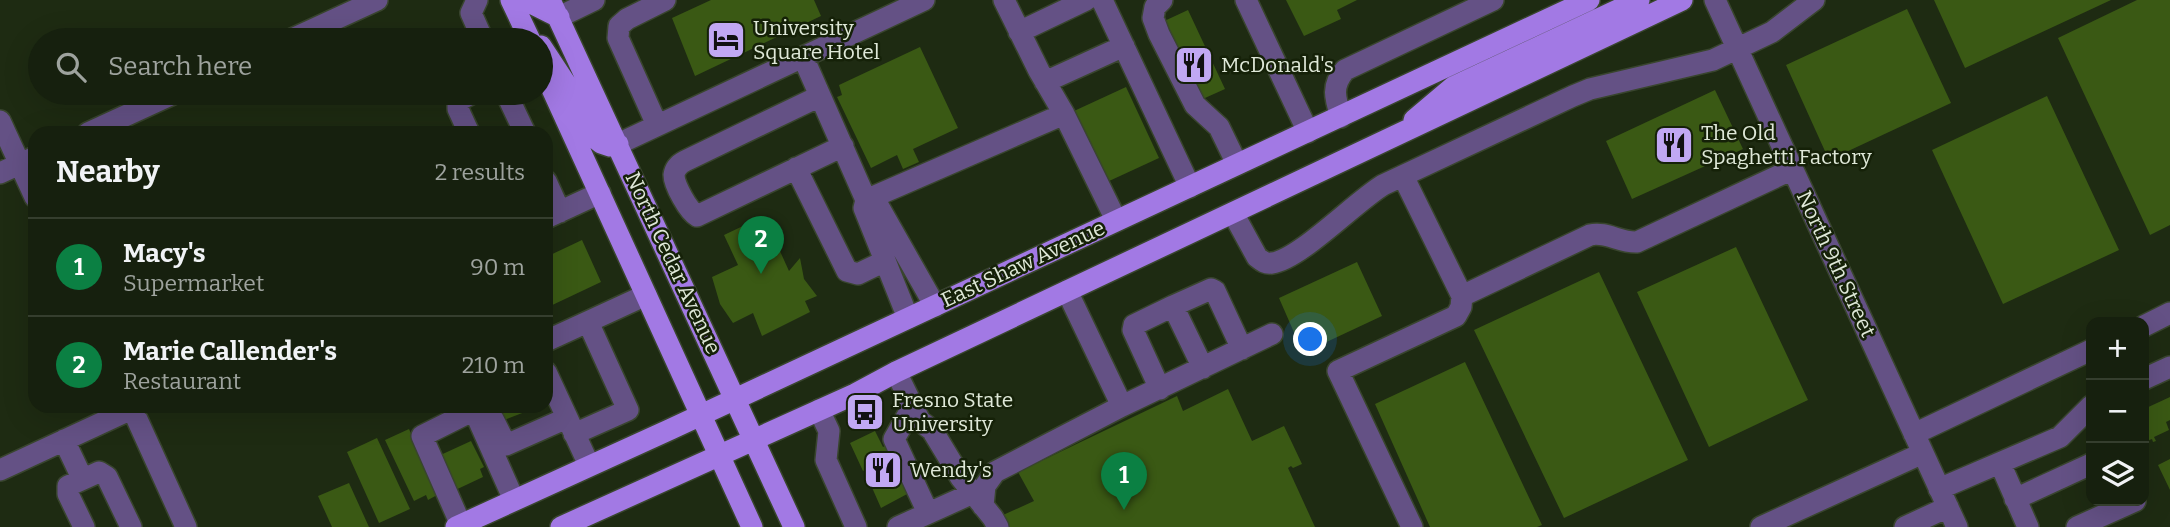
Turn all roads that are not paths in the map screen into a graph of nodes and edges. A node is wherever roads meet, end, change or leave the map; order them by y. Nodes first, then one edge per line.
1 (377, 0) edge
2 (478, 0) edge
3 (594, 0) edge
4 (666, 0) edge
5 (924, 0) edge
6 (1004, 0) edge
7 (1086, 0) edge
8 (1102, 0) edge
9 (1162, 0) edge
10 (1246, 0) edge
11 (1493, 0) edge
12 (1589, 0) edge
13 (1639, 0) edge
14 (1682, 0) edge
15 (1715, 0) edge
16 (1814, 0) edge
17 (519, 2) edge
18 (555, 8) edge
19 (316, 28) edge
20 (478, 28) edge
21 (527, 28) edge
22 (531, 28) edge
23 (1019, 32) junction
24 (1124, 46) junction
25 (1738, 49) junction
26 (803, 57) junction
27 (553, 64) edge
28 (1045, 82) junction
29 (553, 91) edge
30 (820, 96) junction
31 (149, 105) edge
32 (458, 105) edge
33 (512, 105) edge
34 (1064, 114) junction
35 (1341, 117) junction
36 (0, 121) edge
37 (657, 125) junction
38 (103, 126) edge
39 (466, 126) edge
40 (522, 126) edge
41 (1308, 132) junction
42 (1388, 141) junction
43 (618, 144) junction
44 (843, 146) junction
45 (27, 161) edge
46 (1237, 164) junction
47 (796, 168) junction
48 (1793, 169) junction
49 (0, 173) edge
50 (1403, 176) junction
51 (1190, 187) junction
52 (600, 193) junction
53 (866, 200) junction
54 (1233, 213) junction
55 (553, 215) edge
56 (1116, 220) junction
57 (885, 261) junction
58 (1067, 291) junction
59 (646, 295) junction
60 (1462, 296) junction
61 (935, 306) junction
62 (1173, 306) junction
63 (2170, 313) edge
64 (908, 318) junction
65 (588, 322) junction
66 (2149, 324) edge
67 (1272, 334) dead end
68 (553, 338) edge
69 (1242, 349) junction
70 (2086, 354) edge
71 (2170, 367) edge
72 (1203, 368) junction
73 (896, 372) junction
74 (2149, 377) edge
75 (553, 387) edge
76 (1160, 389) junction
77 (736, 398) junction
78 (913, 406) junction
79 (1122, 406) junction
80 (819, 410) junction
81 (2086, 410) edge
82 (121, 413) edge
83 (136, 413) edge
84 (468, 413) edge
85 (475, 413) edge
86 (490, 413) edge
87 (701, 415) junction
88 (571, 426) junction
89 (64, 440) junction
90 (755, 440) junction
91 (1918, 443) junction
92 (720, 455) junction
93 (2000, 463) junction
94 (589, 465) junction
95 (2086, 466) edge
96 (0, 470) edge
97 (82, 478) junction
98 (1944, 498) junction
99 (978, 499) junction
100 (2015, 499) junction
101 (514, 500) junction
102 (2123, 506) edge
103 (928, 513) junction
104 (177, 524) edge
105 (458, 526) edge
106 (84, 527) edge
107 (131, 527) edge
108 (561, 527) edge
109 (752, 527) edge
110 (794, 527) edge
111 (856, 527) edge
112 (898, 527) edge
113 (998, 527) edge
114 (1412, 527) edge
115 (1761, 527) edge
116 (1905, 527) edge
117 (1957, 527) edge
118 (2028, 527) edge
119 (2077, 527) edge

1 - 19 street
2 - 20 street
3 - 18 street
4 - 37 street
5 - 26 street
6 - 23 street
7 - 23 street
8 - 24 street
9 - 46 street
10 - 41 street
11 - 35 street
12 - 35 main road, East Shaw Avenue
13 - 42 main road
14 - 42 main road, East Shaw Avenue
15 - 25 street, North 9th Street
16 - 25 street
17 - 18 main road
17 - 21 main road
17 - 22 main road
18 - 43 main road, North Cedar Avenue
23 - 28 street
24 - 28 street
24 - 51 street
25 - 48 street, North 9th Street
25 - 50 street
26 - 30 street
26 - 37 street
27 - 43 main road
28 - 34 street
29 - 52 main road, North Cedar Avenue
30 - 44 street
30 - 47 street
31 - 38 street
32 - 39 street
33 - 40 street
34 - 53 street
34 - 56 street
35 - 41 main road, East Shaw Avenue
36 - 45 street
37 - 43 street
41 - 46 main road, East Shaw Avenue
42 - 54 main road, East Shaw Avenue
43 - 77 main road, North Cedar Avenue
44 - 47 street
44 - 53 street
45 - 49 street
46 - 51 main road, East Shaw Avenue
47 - 57 street
48 - 60 street
48 - 91 street, North 9th Street
50 - 54 street
50 - 60 street
51 - 56 main road, East Shaw Avenue
52 - 55 street
52 - 59 main road, North Cedar Avenue
53 - 57 street
53 - 61 street
54 - 58 main road, East Shaw Avenue
56 - 61 main road, East Shaw Avenue
57 - 64 street
58 - 73 main road, East Shaw Avenue
58 - 79 street
59 - 65 street
59 - 87 main road, North Cedar Avenue
60 - 114 street
61 - 64 main road, East Shaw Avenue
62 - 69 street
62 - 72 street
62 - 76 street
63 - 66 street
64 - 77 main road, East Shaw Avenue
65 - 68 street
65 - 88 street
67 - 69 street
69 - 72 street
70 - 91 street
71 - 74 street
72 - 76 street
73 - 78 street
73 - 80 main road, East Shaw Avenue
75 - 88 street
76 - 79 street
77 - 87 main road, East Shaw Avenue
77 - 90 main road, North Cedar Avenue
78 - 99 street
78 - 103 street
79 - 99 street
80 - 90 main road, East Shaw Avenue
80 - 111 street
81 - 93 street
82 - 89 street
83 - 104 street
84 - 105 street
85 - 101 street
86 - 88 street
87 - 92 main road, North Cedar Avenue
87 - 94 main road, East Shaw Avenue
88 - 94 street
89 - 96 street
89 - 97 street
90 - 92 main road, East Shaw Avenue
90 - 110 main road, North Cedar Avenue
91 - 98 street, North 9th Street
91 - 115 street
92 - 108 main road, East Shaw Avenue
92 - 109 main road, North Cedar Avenue
93 - 98 street
93 - 100 street
94 - 101 main road, East Shaw Avenue
95 - 100 street
97 - 106 street
97 - 107 street
98 - 116 street
98 - 117 street, North 9th Street
99 - 103 street
99 - 113 street
100 - 118 street
101 - 105 main road, East Shaw Avenue
102 - 119 street
103 - 112 street

